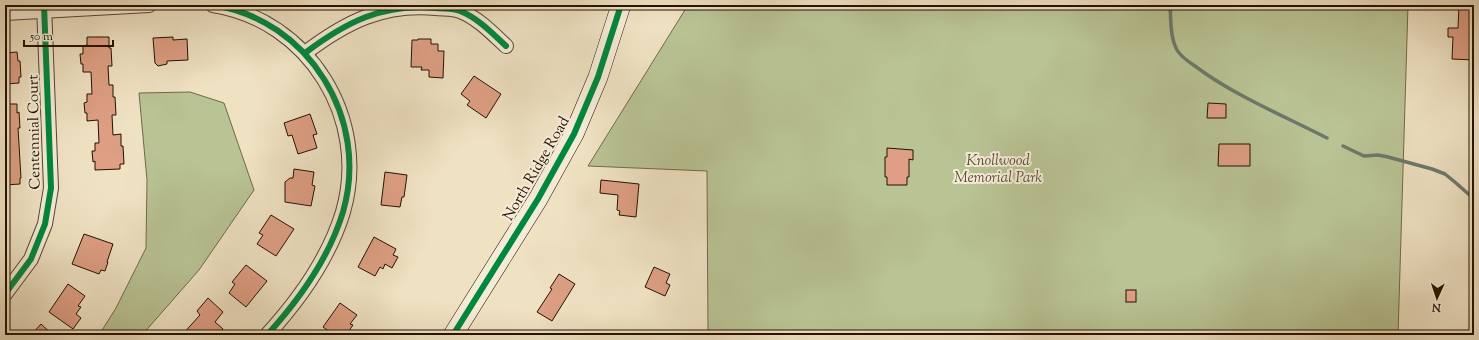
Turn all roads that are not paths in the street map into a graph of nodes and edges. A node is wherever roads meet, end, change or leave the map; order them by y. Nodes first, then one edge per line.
1 (149, 5) edge
2 (213, 5) edge
3 (621, 5) edge
4 (44, 8) edge
5 (5, 13) edge
6 (506, 46) dead end
7 (305, 53) junction
8 (5, 294) edge
9 (267, 335) edge
10 (454, 335) edge

1 - 4 street
2 - 7 street
3 - 10 street, North Ridge Road
4 - 5 street
4 - 8 street, Centennial Court
6 - 7 street
7 - 9 street

